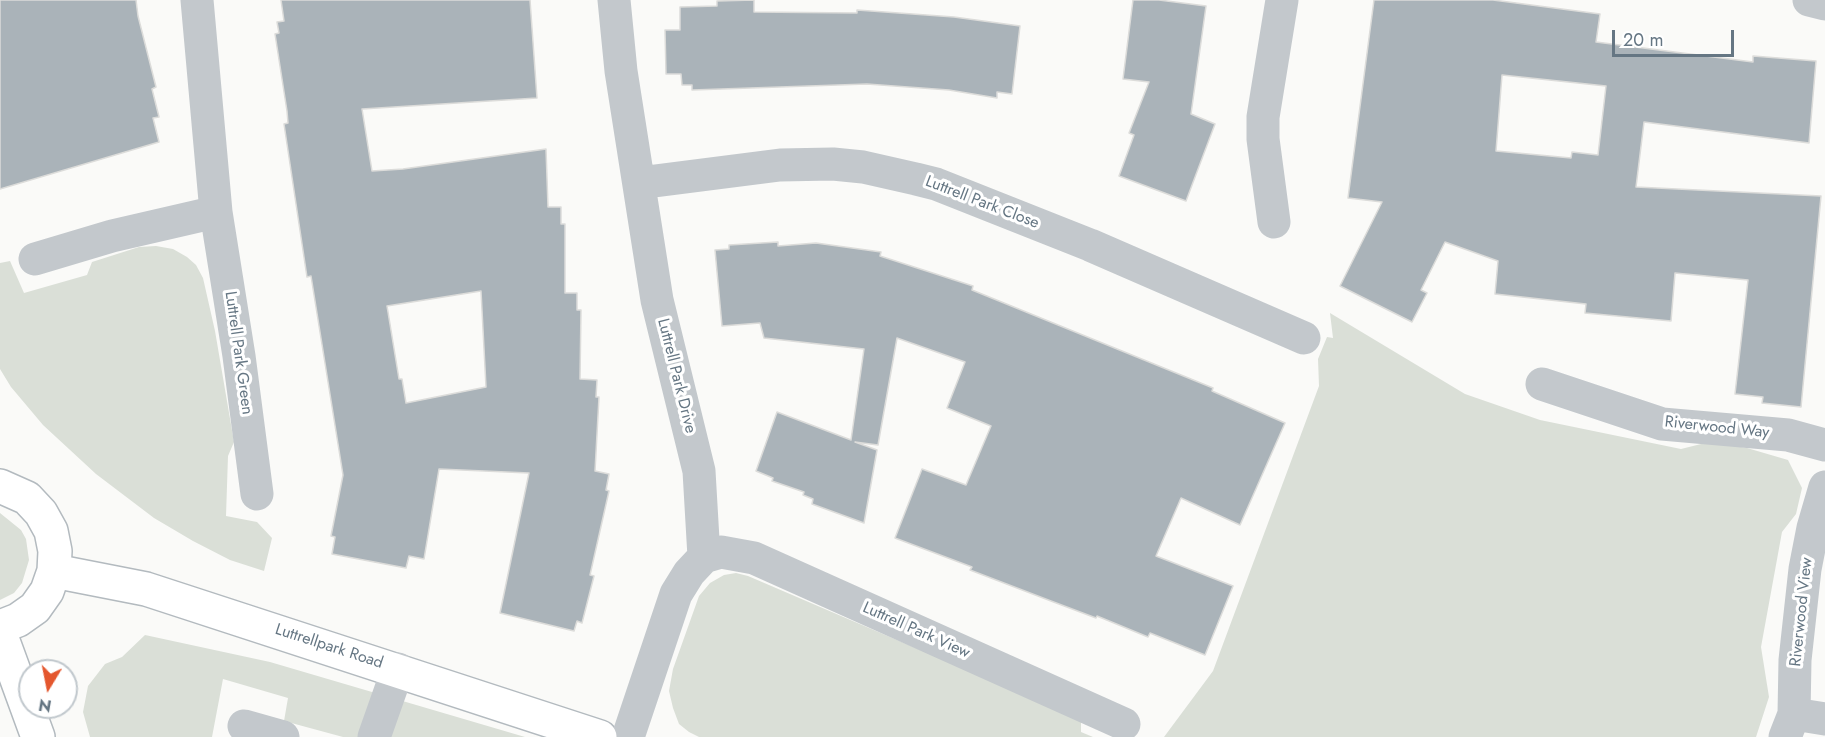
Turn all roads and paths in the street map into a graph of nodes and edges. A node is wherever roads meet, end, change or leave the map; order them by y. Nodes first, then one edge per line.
1 (197, 0) edge
2 (615, 0) edge
3 (1282, 0) edge
4 (1809, 0) edge
5 (1825, 3) edge
6 (639, 183) junction
7 (216, 212) junction
8 (1274, 222) dead end
9 (35, 258) dead end
10 (1304, 338) dead end
11 (1542, 384) dead end
12 (1825, 445) edge
13 (0, 486) edge
14 (1825, 487) edge
15 (257, 494) dead end
16 (704, 557) junction
17 (54, 571) junction
18 (0, 627) edge
19 (0, 633) edge
20 (398, 669) junction
21 (1801, 723) edge
22 (1124, 724) dead end
23 (244, 726) dead end
24 (38, 737) edge
25 (283, 737) edge
26 (375, 737) edge
27 (600, 737) edge
28 (628, 737) edge

1 - 7 street, Luttrell Park Green
2 - 6 street, Luttrell Park Drive
3 - 8 street
4 - 5 street
6 - 10 street, Luttrell Park Close
6 - 16 street, Luttrell Park Drive
7 - 9 street
7 - 15 street, Luttrell Park Green
11 - 12 street, Riverwood Way
13 - 17 street
14 - 21 street, Riverwood View
16 - 22 street, Luttrell Park View
16 - 28 street
17 - 18 street
17 - 20 street, Luttrellpark Road
19 - 24 street
20 - 26 street
20 - 27 street, Luttrellpark Road
23 - 25 street

